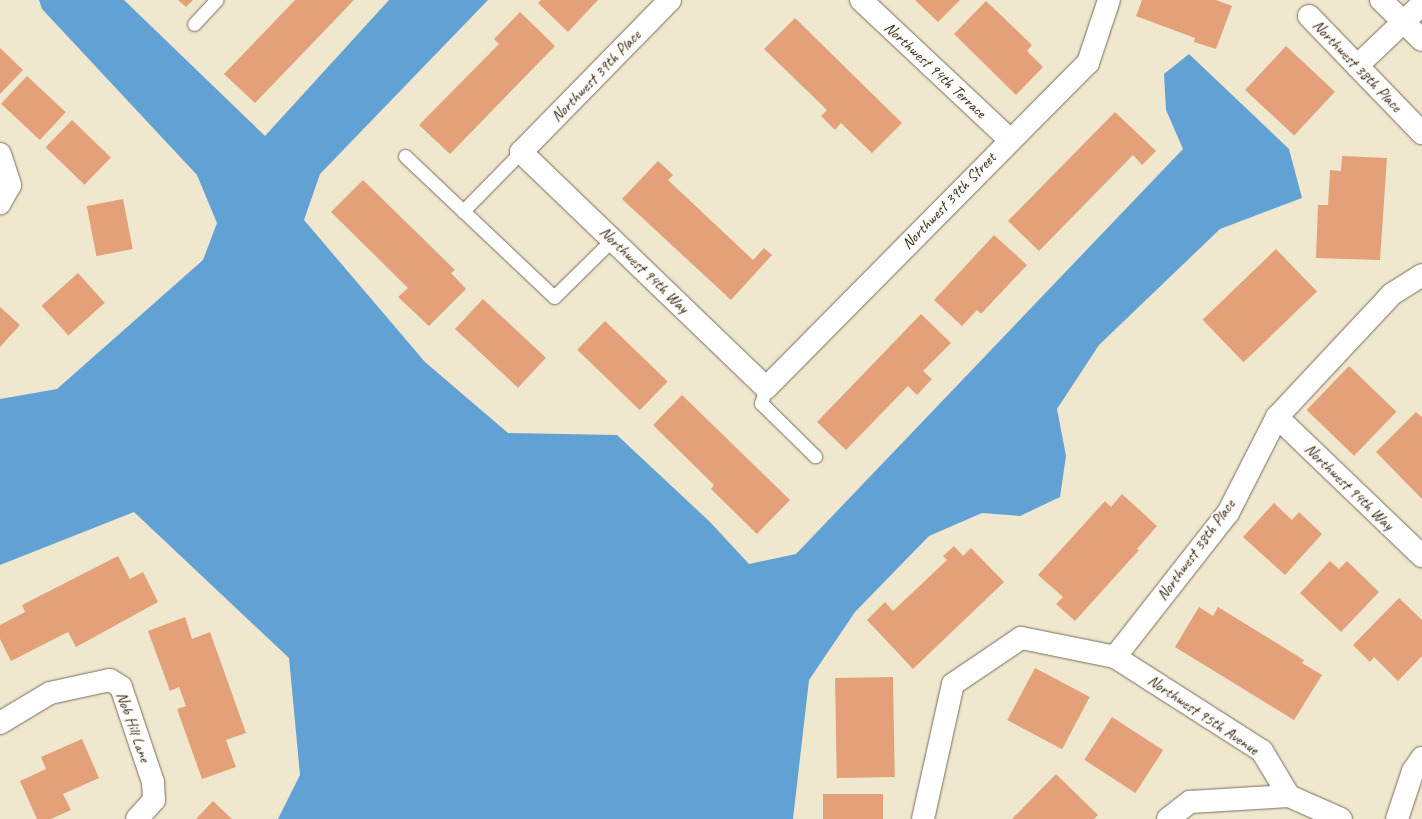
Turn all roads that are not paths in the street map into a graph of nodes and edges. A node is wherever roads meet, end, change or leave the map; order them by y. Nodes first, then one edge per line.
1 (216, 0) edge
2 (670, 0) edge
3 (862, 0) edge
4 (1109, 0) edge
5 (1381, 0) edge
6 (1422, 4) edge
7 (1309, 16) dead end
8 (1404, 23) junction
9 (194, 24) dead end
10 (1422, 40) edge
11 (1357, 66) junction
12 (1422, 133) edge
13 (1009, 139) junction
14 (521, 152) junction
15 (0, 154) edge
16 (405, 156) dead end
17 (5, 194) edge
18 (463, 211) junction
19 (612, 240) junction
20 (1422, 275) edge
21 (766, 388) junction
22 (1277, 417) junction
23 (815, 456) dead end
24 (1422, 556) edge
25 (1115, 657) junction
26 (0, 723) edge
27 (1422, 758) edge
28 (1290, 796) junction
29 (137, 819) edge
30 (923, 819) edge
31 (1168, 819) edge
32 (1341, 819) edge
33 (1397, 819) edge

1 - 9 lane
2 - 14 street, Northwest 39th Place
3 - 13 street, Northwest 94th Terrace
4 - 13 street, Northwest 39th Street
5 - 8 street
6 - 8 street
7 - 11 street, Northwest 38th Place
8 - 10 street
8 - 11 street
11 - 12 street, Northwest 38th Place
13 - 21 street, Northwest 39th Street
14 - 18 lane
14 - 19 street, Northwest 94th Way
15 - 17 street
16 - 18 lane
18 - 19 lane
19 - 21 street, Northwest 94th Way
20 - 22 street, Northwest 38th Place
21 - 23 lane
22 - 24 street, Northwest 94th Way
22 - 25 street, Northwest 38th Place
25 - 28 street, Northwest 95th Avenue
25 - 30 street
26 - 29 street, Nob Hill Lane
27 - 33 street
28 - 31 street
28 - 32 street

